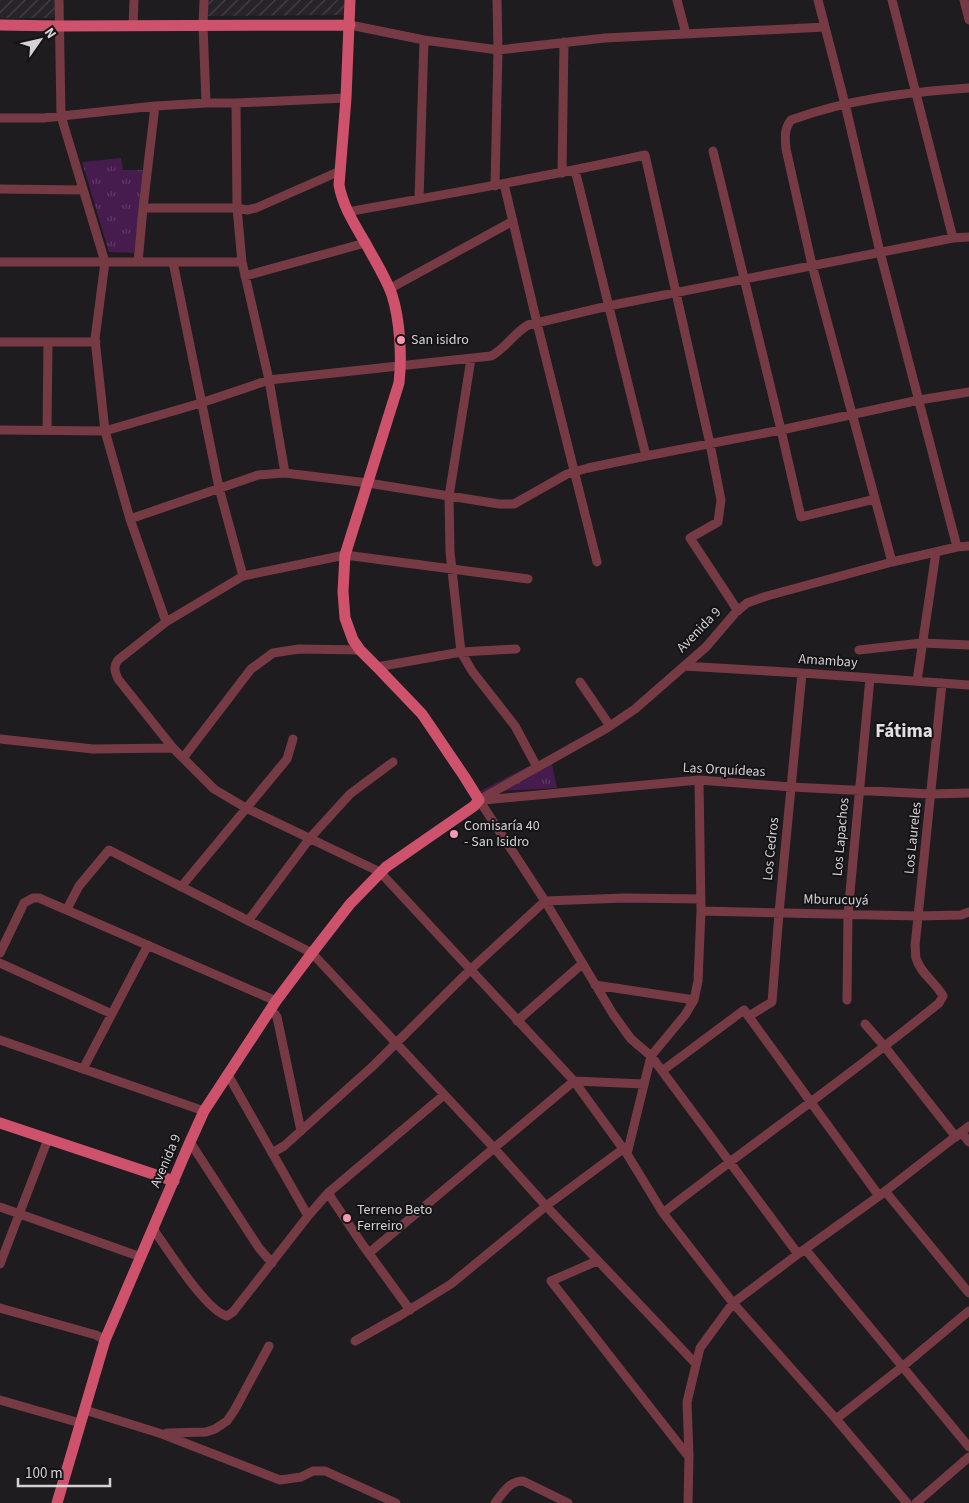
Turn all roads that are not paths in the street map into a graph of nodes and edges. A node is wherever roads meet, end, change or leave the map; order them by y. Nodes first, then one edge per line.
1 (59, 0) edge
2 (134, 0) edge
3 (204, 0) edge
4 (350, 0) edge
5 (497, 0) edge
6 (677, 0) edge
7 (818, 0) edge
8 (892, 0) edge
9 (964, 0) edge
10 (969, 20) edge
11 (0, 24) edge
12 (203, 25) junction
13 (350, 25) junction
14 (58, 26) junction
15 (133, 26) junction
16 (825, 27) junction
17 (686, 34) junction
18 (424, 40) junction
19 (564, 42) junction
20 (498, 50) junction
21 (969, 88) edge
22 (915, 92) junction
23 (346, 98) junction
24 (206, 102) junction
25 (236, 103) junction
26 (845, 104) junction
27 (155, 106) junction
28 (61, 116) junction
29 (0, 118) edge
30 (713, 151) dead end
31 (576, 170) junction
32 (340, 171) junction
33 (562, 173) junction
34 (500, 185) junction
35 (0, 189) edge
36 (84, 190) junction
37 (419, 199) junction
38 (143, 208) junction
39 (237, 208) junction
40 (348, 212) junction
41 (513, 221) junction
42 (969, 237) edge
43 (953, 238) junction
44 (365, 243) junction
45 (880, 252) junction
46 (0, 262) edge
47 (105, 262) junction
48 (138, 262) junction
49 (173, 262) junction
50 (242, 262) junction
51 (812, 265) junction
52 (245, 276) junction
53 (745, 279) junction
54 (389, 289) junction
55 (676, 293) junction
56 (608, 306) junction
57 (537, 323) junction
58 (0, 342) edge
59 (48, 342) junction
60 (96, 342) junction
61 (471, 359) junction
62 (401, 365) junction
63 (269, 380) junction
64 (969, 392) edge
65 (919, 400) junction
66 (201, 403) junction
67 (853, 415) junction
68 (0, 430) edge
69 (47, 430) junction
70 (781, 430) junction
71 (105, 431) junction
72 (710, 444) junction
73 (646, 456) junction
74 (575, 472) junction
75 (285, 473) junction
76 (368, 483) junction
77 (219, 488) junction
78 (449, 496) junction
79 (875, 498) junction
80 (130, 519) junction
81 (969, 546) edge
82 (958, 547) junction
83 (936, 552) junction
84 (345, 555) junction
85 (598, 562) dead end
86 (892, 562) junction
87 (452, 569) junction
88 (243, 576) junction
89 (528, 578) dead end
90 (738, 610) junction
91 (166, 622) junction
92 (922, 643) junction
93 (969, 645) edge
94 (516, 649) dead end
95 (360, 650) junction
96 (858, 650) dead end
97 (461, 652) junction
98 (377, 666) junction
99 (684, 666) junction
100 (802, 672) junction
101 (870, 678) junction
102 (917, 681) junction
103 (580, 682) dead end
104 (942, 683) junction
105 (969, 685) edge
106 (610, 726) junction
107 (0, 739) edge
108 (294, 740) dead end
109 (174, 748) junction
110 (183, 758) junction
111 (393, 762) dead end
112 (537, 767) junction
113 (699, 780) junction
114 (791, 787) junction
115 (859, 790) junction
116 (969, 793) edge
117 (932, 794) junction
118 (479, 800) junction
119 (246, 808) junction
120 (310, 838) junction
121 (380, 872) junction
122 (181, 887) junction
123 (701, 899) junction
124 (545, 901) junction
125 (67, 910) junction
126 (702, 911) junction
127 (969, 912) edge
128 (778, 913) junction
129 (848, 914) junction
130 (918, 916) junction
131 (248, 921) junction
132 (148, 945) junction
133 (0, 953) edge
134 (312, 953) junction
135 (0, 963) edge
136 (582, 964) junction
137 (470, 970) junction
138 (594, 985) junction
139 (694, 1000) junction
140 (847, 1000) dead end
141 (274, 1005) junction
142 (112, 1014) junction
143 (749, 1016) junction
144 (517, 1021) junction
145 (865, 1024) dead end
146 (0, 1040) edge
147 (396, 1042) junction
148 (885, 1047) junction
149 (652, 1056) junction
150 (82, 1069) junction
151 (662, 1071) junction
152 (228, 1075) junction
153 (574, 1080) junction
154 (644, 1084) junction
155 (444, 1095) junction
156 (810, 1102) junction
157 (204, 1112) junction
158 (0, 1124) edge
159 (301, 1131) junction
160 (962, 1132) edge
161 (48, 1140) junction
162 (190, 1142) junction
163 (969, 1142) edge
164 (494, 1148) junction
165 (625, 1152) junction
166 (272, 1153) junction
167 (729, 1162) junction
168 (174, 1181) junction
169 (328, 1193) junction
170 (882, 1194) junction
171 (546, 1206) junction
172 (0, 1207) edge
173 (663, 1213) junction
174 (20, 1214) junction
175 (308, 1216) junction
176 (153, 1229) junction
177 (801, 1252) junction
178 (369, 1253) junction
179 (141, 1257) junction
180 (598, 1261) junction
181 (272, 1263) junction
182 (0, 1264) edge
183 (969, 1293) edge
184 (733, 1303) junction
185 (0, 1308) edge
186 (410, 1310) junction
187 (969, 1311) edge
188 (105, 1340) junction
189 (355, 1341) dead end
190 (269, 1346) dead end
191 (695, 1363) junction
192 (902, 1367) junction
193 (0, 1400) edge
194 (85, 1410) junction
195 (836, 1419) junction
196 (80, 1423) junction
197 (162, 1434) junction
198 (969, 1447) edge
199 (689, 1456) junction
200 (969, 1457) edge
201 (57, 1503) edge
202 (396, 1503) edge
203 (495, 1503) edge
204 (568, 1503) edge
205 (688, 1503) edge
206 (907, 1503) edge
207 (916, 1503) edge

1 - 14 street
2 - 15 street
3 - 12 street
4 - 13 main road
5 - 20 street
6 - 17 street
7 - 16 street
8 - 22 street
9 - 10 street
11 - 14 main road
12 - 13 main road
12 - 15 main road
12 - 24 street
13 - 18 street
13 - 23 main road
14 - 15 main road
14 - 28 street
16 - 17 street
16 - 26 street
17 - 19 street
18 - 20 street
18 - 37 street
19 - 20 street
19 - 33 street
20 - 34 street
21 - 22 street
22 - 26 street
22 - 43 street
23 - 25 street
23 - 32 main road
24 - 25 street
24 - 27 street
25 - 39 street
26 - 45 street
26 - 51 street
27 - 28 street
27 - 38 street
28 - 29 street
28 - 36 street
30 - 53 street
31 - 33 street
31 - 55 street
31 - 56 street
32 - 39 street
32 - 40 main road
33 - 34 street
34 - 37 street
34 - 41 street
35 - 36 street
36 - 47 street
37 - 40 street
38 - 39 street
38 - 48 street
39 - 50 street
40 - 44 main road
41 - 54 street
41 - 57 street
42 - 43 street
43 - 45 street
44 - 52 street
44 - 54 main road
45 - 51 street
45 - 65 street
46 - 47 street
47 - 48 street
47 - 60 street
48 - 49 street
49 - 50 street
49 - 66 street
50 - 52 street
51 - 53 street
51 - 67 street
52 - 63 street
53 - 55 street
53 - 70 street
54 - 62 main road
55 - 56 street
55 - 72 street
56 - 57 street
56 - 73 street
57 - 61 street
57 - 74 street
58 - 59 street
59 - 60 street
59 - 69 street
60 - 71 street
61 - 62 street
61 - 78 street
62 - 63 street
62 - 76 main road
63 - 66 street
63 - 75 street
64 - 65 street
65 - 67 street
65 - 82 street
66 - 71 street
66 - 77 street
67 - 70 street
67 - 79 street
68 - 69 street
69 - 71 street
70 - 72 street
70 - 79 street
71 - 80 street
72 - 73 street
72 - 90 street
73 - 74 street
74 - 78 street
74 - 85 street
75 - 76 street
75 - 77 street
76 - 78 street
76 - 84 main road
77 - 80 street
77 - 88 street
78 - 87 street
79 - 86 street
80 - 91 street
81 - 82 street, Avenida 9
82 - 83 street, Avenida 9
83 - 86 street, Avenida 9
83 - 92 street
84 - 87 street
84 - 88 street
84 - 95 main road
86 - 90 street, Avenida 9
87 - 89 street
87 - 97 street
88 - 91 street
90 - 99 street, Avenida 9
91 - 109 street
92 - 93 street
92 - 96 street
92 - 102 street
94 - 97 street
95 - 98 main road
95 - 110 street
97 - 98 street
97 - 112 street
98 - 118 main road
99 - 100 street, Amambay
99 - 106 street, Avenida 9
100 - 101 street, Amambay
100 - 114 street, Los Cedros
101 - 102 street, Amambay
101 - 115 street, Los Lapachos
102 - 104 street, Amambay
103 - 106 street
104 - 105 street, Amambay
104 - 117 street, Los Laureles
106 - 112 street, Avenida 9
107 - 109 street
108 - 119 street
109 - 110 street
110 - 119 street
111 - 120 street
112 - 118 street, Avenida 9
113 - 114 street, Las Orquídeas
113 - 118 street, Las Orquídeas
113 - 123 street
114 - 115 street, Las Orquídeas
114 - 128 street, Los Cedros
115 - 117 street, Las Orquídeas
115 - 129 street, Los Lapachos
116 - 117 street, Las Orquídeas
117 - 130 street, Los Laureles
118 - 121 main road, Avenida 9
118 - 124 street
119 - 120 street
119 - 122 street
120 - 121 street
120 - 131 street
121 - 134 main road, Avenida 9
121 - 137 street
122 - 125 street
122 - 131 street
123 - 124 street
123 - 126 street
124 - 136 street
124 - 137 street
125 - 132 street
125 - 133 street
126 - 128 street, Mburucuyá
126 - 139 street
127 - 130 street, Mburucuyá
128 - 129 street, Mburucuyá
128 - 143 street, Los Cedros
129 - 130 street, Mburucuyá
129 - 140 street, Los Lapachos
130 - 148 street, Los Laureles
131 - 134 street
132 - 141 street
132 - 142 street
134 - 141 main road, Avenida 9
134 - 147 street
135 - 142 street
136 - 138 street
136 - 144 street
137 - 144 street
137 - 147 street
138 - 139 street
138 - 149 street
139 - 149 street
141 - 152 main road, Avenida 9
141 - 159 street
142 - 150 street
143 - 151 street
143 - 156 street
144 - 153 street
145 - 148 street
146 - 150 street
147 - 155 street
147 - 159 street
148 - 156 street
148 - 160 street
149 - 151 street
149 - 154 street
150 - 157 street
151 - 167 street
152 - 157 main road, Avenida 9
152 - 166 street
153 - 154 street
153 - 164 street
153 - 165 street
154 - 165 street
155 - 164 street
155 - 169 street
156 - 167 street
156 - 170 street
157 - 162 main road, Avenida 9
158 - 161 main road
159 - 166 street
160 - 163 street
160 - 170 street
161 - 168 main road
161 - 174 street
162 - 168 main road, Avenida 9
162 - 181 street
164 - 171 street
164 - 178 street
165 - 171 street
165 - 173 street
166 - 175 street
167 - 173 street
167 - 177 street
168 - 176 main road, Avenida 9
169 - 175 street
169 - 178 street
170 - 177 street
170 - 183 street
171 - 180 street
171 - 186 street
172 - 174 street
173 - 184 street
174 - 179 street
174 - 182 street
175 - 181 street
176 - 179 main road, Avenida 9
176 - 181 street
177 - 184 street
177 - 192 street
178 - 186 street
179 - 188 main road, Avenida 9
180 - 191 street
180 - 199 street
184 - 191 street
184 - 195 street
185 - 188 street
186 - 189 street
187 - 192 street
188 - 194 main road, Avenida 9
190 - 197 street
191 - 199 street
192 - 195 street
192 - 198 street
193 - 196 street
194 - 196 main road, Avenida 9
194 - 197 street
195 - 206 street
196 - 201 main road, Avenida 9
197 - 202 street
199 - 205 street
200 - 207 street
203 - 204 street

